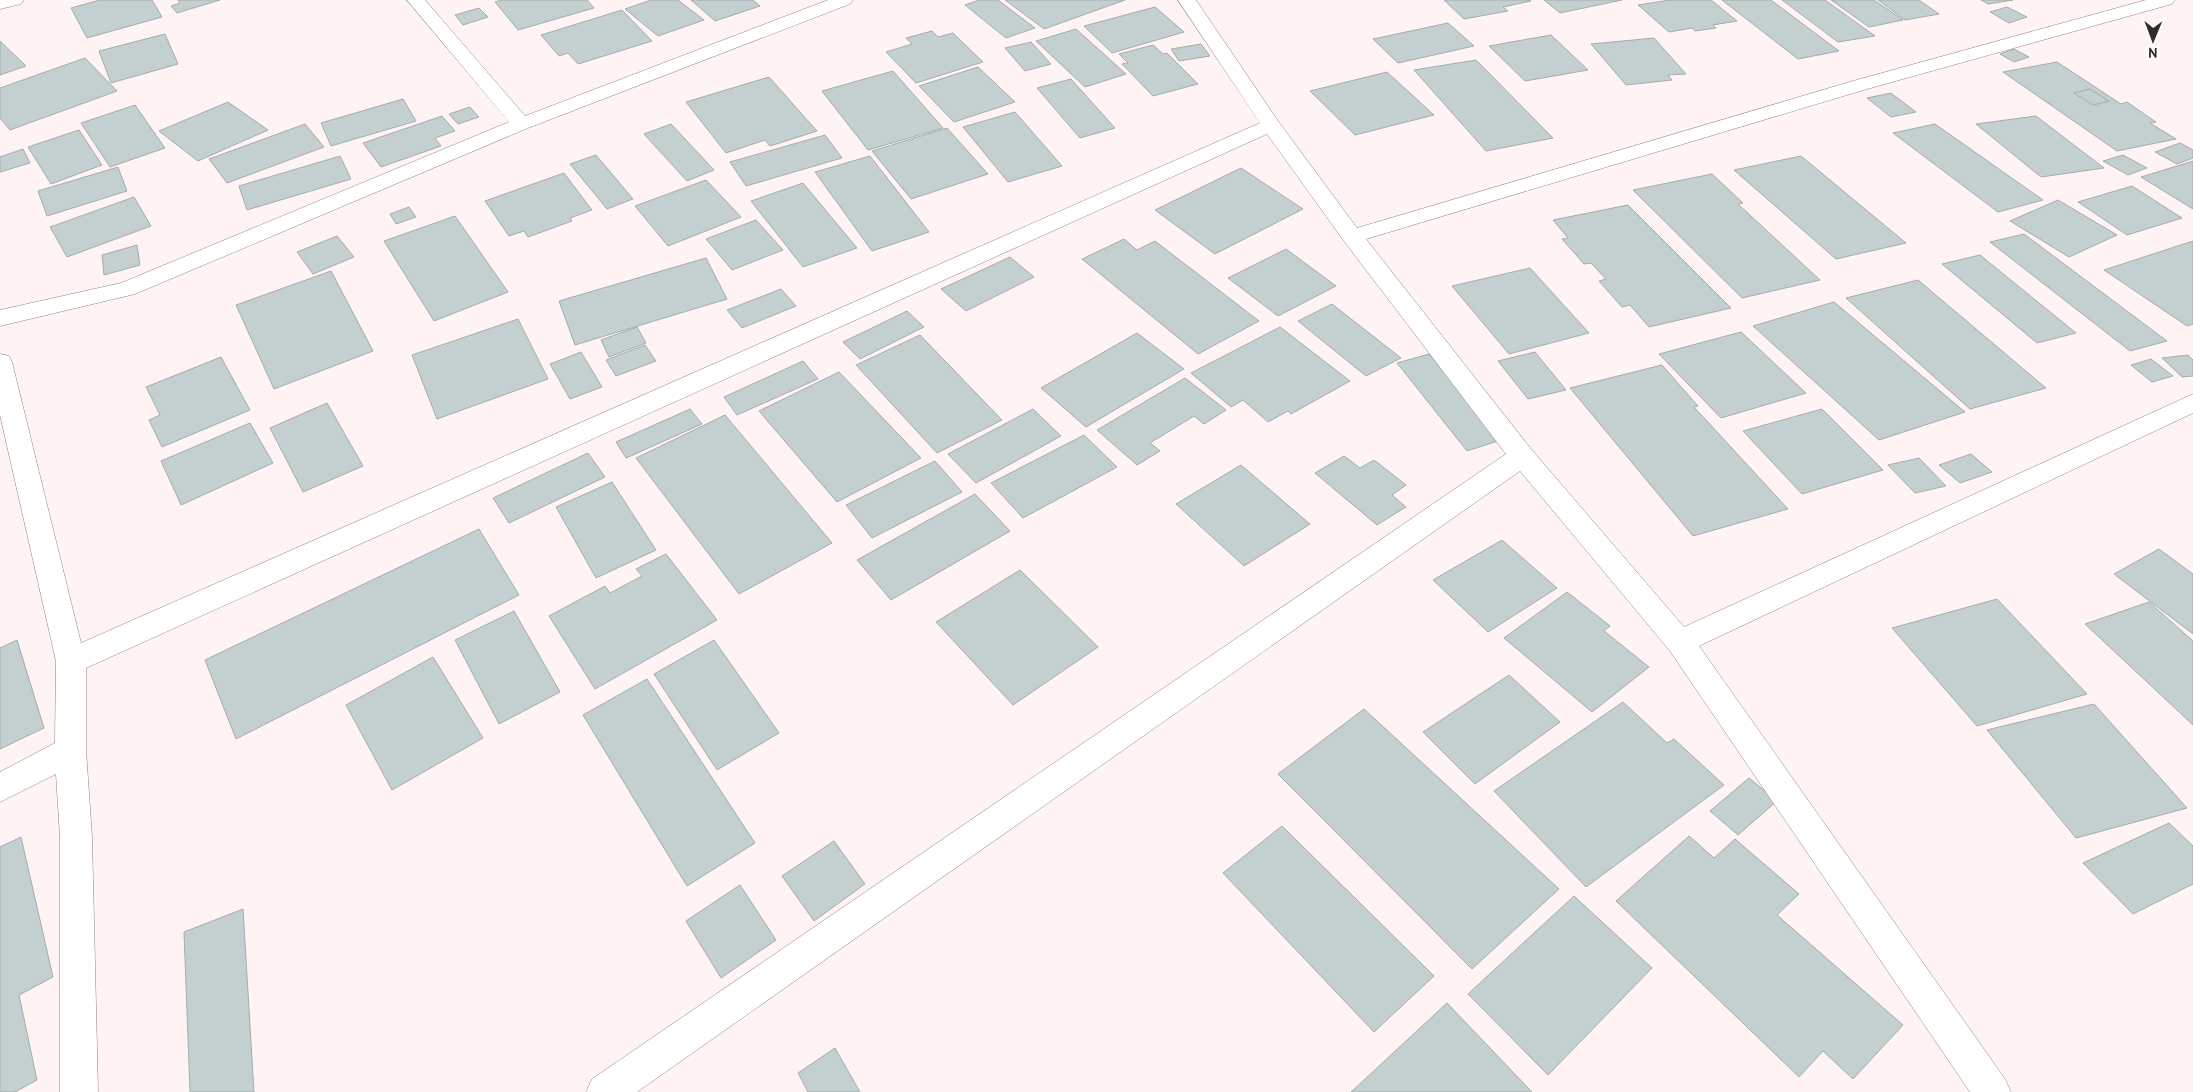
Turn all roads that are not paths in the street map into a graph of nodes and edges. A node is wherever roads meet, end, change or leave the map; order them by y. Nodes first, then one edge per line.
1 (16, 0) edge
2 (416, 0) edge
3 (844, 0) edge
4 (1186, 0) edge
5 (2166, 0) edge
6 (0, 4) edge
7 (521, 124) junction
8 (1271, 124) junction
9 (1352, 236) junction
10 (0, 318) edge
11 (0, 362) edge
12 (2193, 403) edge
13 (1522, 456) junction
14 (1680, 642) junction
15 (71, 661) junction
16 (70, 750) junction
17 (0, 788) edge
18 (79, 1092) edge
19 (605, 1092) edge
20 (1992, 1092) edge

1 - 6 street
2 - 7 street
3 - 7 street
4 - 8 street
5 - 9 street
7 - 10 street
8 - 9 street
8 - 15 street
9 - 13 street
11 - 15 street
12 - 14 street
13 - 14 street
13 - 19 street
14 - 20 street
15 - 16 street
16 - 17 street
16 - 18 street

